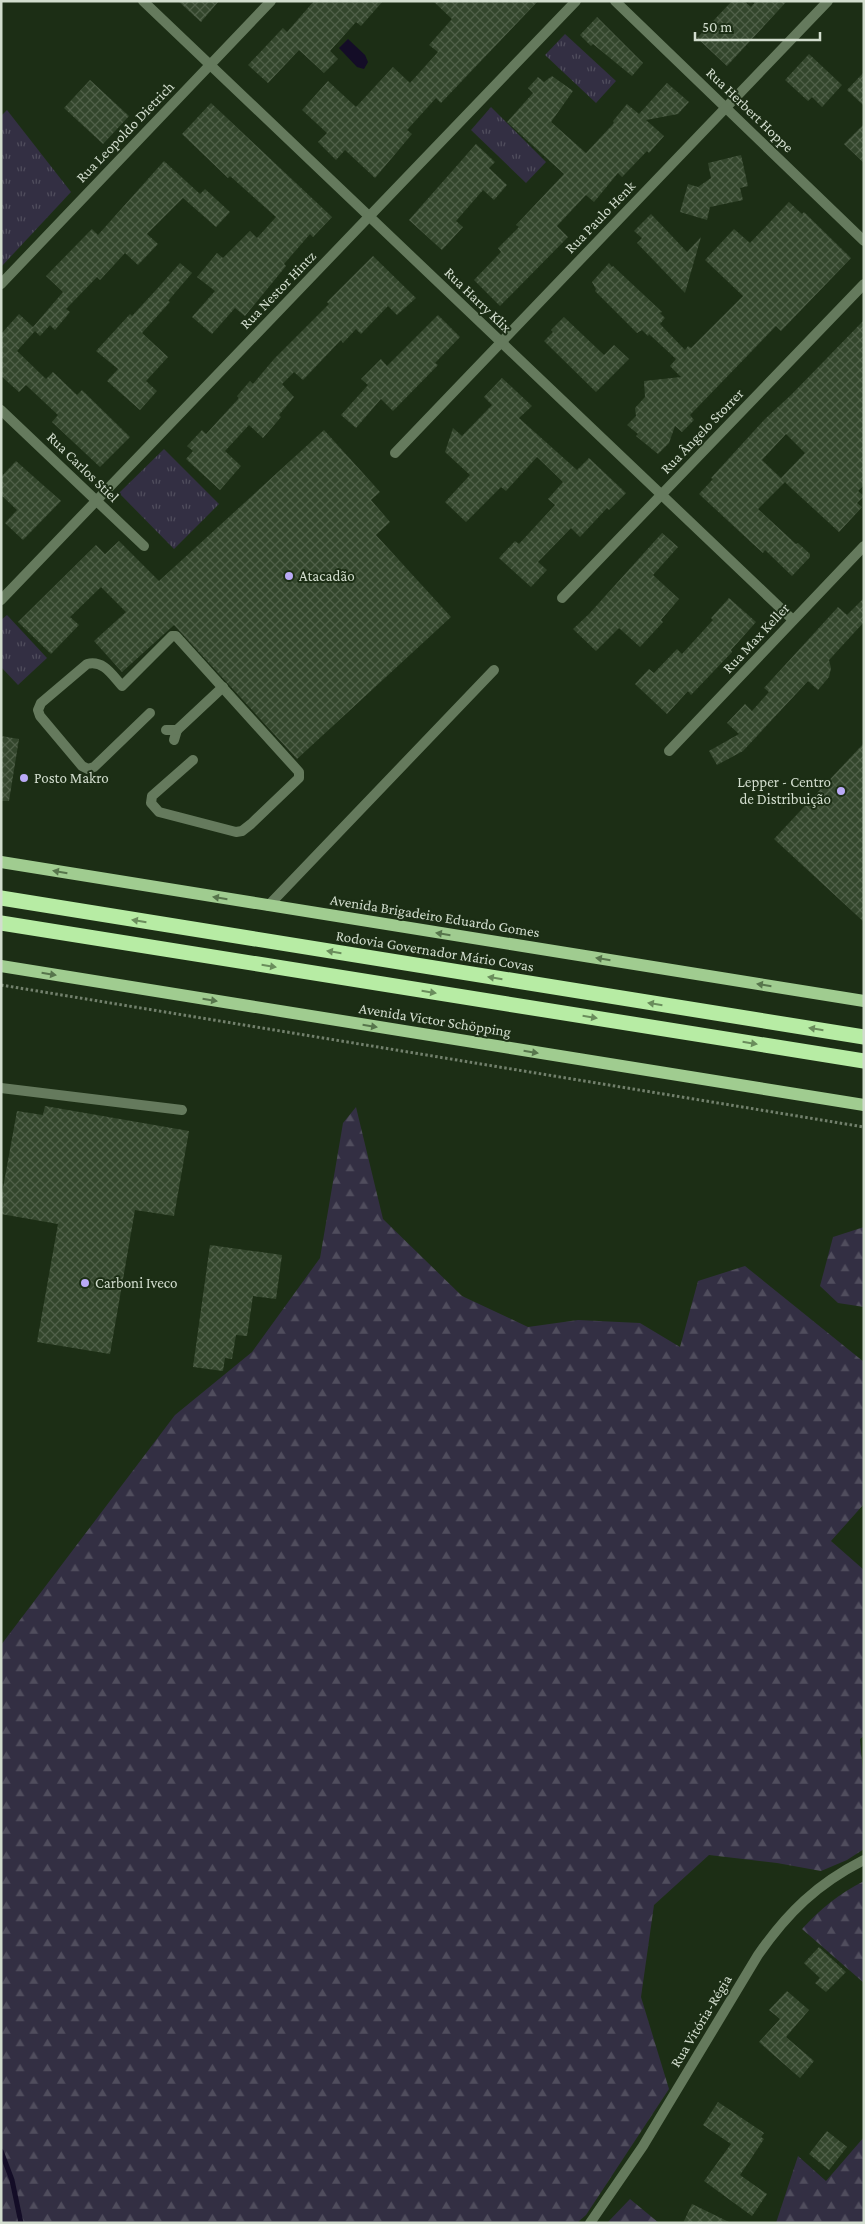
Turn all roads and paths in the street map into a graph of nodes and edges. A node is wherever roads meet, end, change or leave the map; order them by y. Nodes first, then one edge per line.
1 (143, 1) edge
2 (271, 1) edge
3 (576, 1) edge
4 (615, 1) edge
5 (828, 1) edge
6 (210, 65) junction
7 (726, 108) junction
8 (369, 217) junction
9 (864, 241) edge
10 (1, 284) edge
11 (864, 284) edge
12 (501, 342) junction
13 (1, 410) edge
14 (395, 453) dead end
15 (662, 495) junction
16 (96, 501) junction
17 (144, 546) dead end
18 (864, 546) edge
19 (562, 598) dead end
20 (1, 600) edge
21 (793, 620) junction
22 (494, 670) dead end
23 (223, 687) junction
24 (150, 713) dead end
25 (166, 730) dead end
26 (669, 751) dead end
27 (193, 760) dead end
28 (1, 862) edge
29 (1, 898) edge
30 (268, 906) junction
31 (1, 923) edge
32 (1, 966) edge
33 (1, 985) edge
34 (864, 1001) edge
35 (864, 1037) edge
36 (864, 1061) edge
37 (1, 1088) edge
38 (864, 1105) edge
39 (182, 1110) dead end
40 (864, 1127) edge
41 (864, 1860) edge
42 (590, 2223) edge

1 - 6 street, Rua Harry Klix
2 - 6 street, Rua Leopoldo Dietrich
3 - 8 street, Rua Nestor Hintz
4 - 7 street, Rua Herbert Hoppe
5 - 7 street, Rua Paulo Henk
6 - 8 street, Rua Harry Klix
6 - 10 street, Rua Leopoldo Dietrich
7 - 9 street, Rua Herbert Hoppe
7 - 12 street, Rua Paulo Henk
8 - 12 street, Rua Harry Klix
8 - 16 street, Rua Nestor Hintz
11 - 15 street, Rua Ângelo Storrer
12 - 14 street, Rua Paulo Henk
12 - 15 street, Rua Harry Klix
13 - 16 street, Rua Carlos Stiel
15 - 19 street, Rua Ângelo Storrer
15 - 21 street, Rua Harry Klix
16 - 17 street, Rua Carlos Stiel
16 - 20 street, Rua Nestor Hintz
18 - 21 street, Rua Max Keller
21 - 26 street, Rua Max Keller
22 - 30 street
23 - 24 street
23 - 25 street
23 - 27 street
30 -> 28 main road, Avenida Brigadeiro Eduardo Gomes
35 -> 29 highway, Rodovia Governador Mário Covas
34 -> 30 main road, Avenida Brigadeiro Eduardo Gomes
31 -> 36 highway
32 -> 38 main road, Avenida Victor Schöpping
33 - 40 path
37 - 39 street
41 - 42 street, Rua Vitória-Régia

